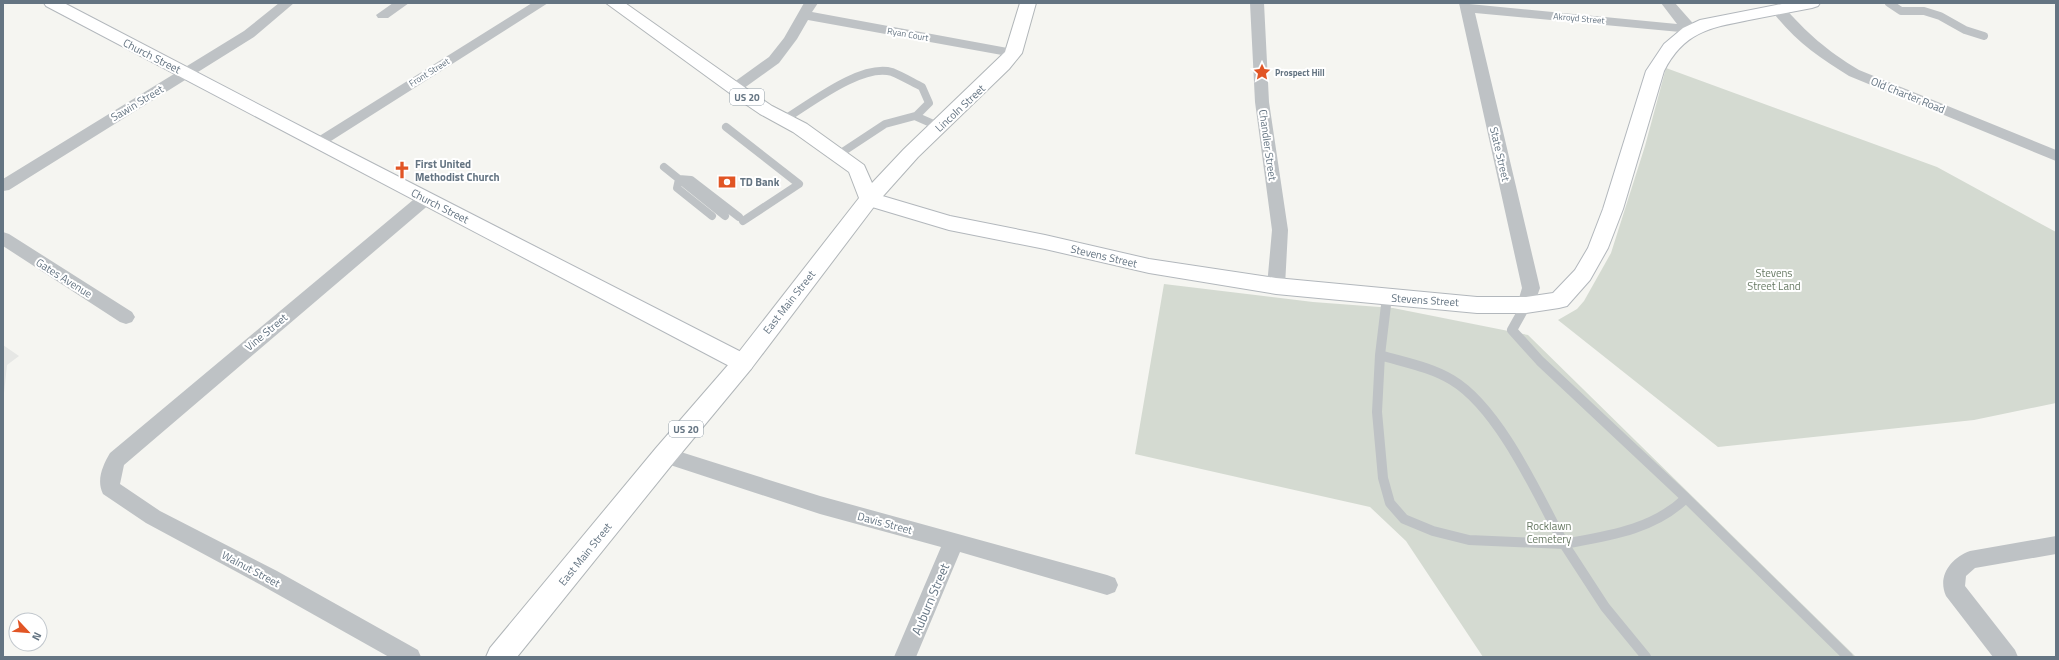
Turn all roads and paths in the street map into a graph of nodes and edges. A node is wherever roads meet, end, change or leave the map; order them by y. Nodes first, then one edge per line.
1 (52, 3) edge
2 (287, 3) edge
3 (402, 3) edge
4 (541, 3) edge
5 (614, 3) edge
6 (811, 3) edge
7 (1028, 3) edge
8 (1257, 3) edge
9 (1668, 3) edge
10 (1812, 3) edge
11 (1889, 3) edge
12 (1467, 6) edge
13 (1777, 8) junction
14 (383, 15) dead end
15 (804, 15) junction
16 (1691, 29) junction
17 (1984, 36) dead end
18 (1013, 53) junction
19 (186, 74) junction
20 (735, 88) junction
21 (916, 116) junction
22 (785, 119) junction
23 (726, 127) dead end
24 (940, 127) junction
25 (318, 143) junction
26 (838, 155) junction
27 (2056, 156) edge
28 (664, 167) dead end
29 (678, 179) junction
30 (3, 186) edge
31 (425, 198) junction
32 (869, 199) junction
33 (712, 216) dead end
34 (725, 216) dead end
35 (3, 238) edge
36 (1276, 286) junction
37 (1387, 298) junction
38 (1526, 305) junction
39 (126, 317) dead end
40 (1380, 355) junction
41 (743, 363) junction
42 (665, 455) junction
43 (112, 468) joint
44 (1686, 498) junction
45 (954, 541) junction
46 (1564, 544) junction
47 (2056, 545) edge
48 (1107, 585) dead end
49 (410, 657) edge
50 (500, 657) edge
51 (905, 657) edge
52 (1646, 657) edge
53 (1848, 657) edge
54 (2007, 657) edge

1 - 19 street, Church Street
2 - 19 street, Sawin Street
3 - 14 street
4 - 25 street, Front Street
5 - 20 street, US 20
6 - 15 street
7 - 18 street, Lincoln Street
8 - 36 street, Chandler Street
9 - 16 street
10 - 13 street, Stevens Street
11 - 17 lane
12 - 16 street, Akroyd Street
12 - 38 street, State Street
13 - 16 street, Stevens Street
13 - 27 street, Old Charter Road
15 - 18 street, Ryan Court
15 - 20 street
16 - 38 street, Stevens Street
18 - 24 street, Lincoln Street
19 - 25 street, Church Street
19 - 30 street, Sawin Street
20 - 22 street, US 20
21 - 22 lane
21 - 24 lane
21 - 26 lane
22 - 26 street, US 20
23 - 29 lane
24 - 32 street, Lincoln Street
25 - 31 street, Church Street
26 - 32 street, US 20
28 - 29 lane
29 - 33 lane
29 - 34 lane
31 - 41 street, Church Street
31 - 43 street, Vine Street
32 - 36 street, Stevens Street
32 - 41 street, East Main Street / US 20
35 - 39 street, Gates Avenue
36 - 37 street, Stevens Street
37 - 38 street, Stevens Street
37 - 40 lane
38 - 44 lane
40 - 46 lane
40 - 46 lane
41 - 42 street, East Main Street / US 20
42 - 45 street, Davis Street
42 - 50 street, East Main Street / US 20
43 - 49 street, Walnut Street
44 - 46 lane
44 - 53 lane
45 - 48 street, Davis Street
45 - 51 street, Auburn Street
46 - 52 lane
47 - 54 street

